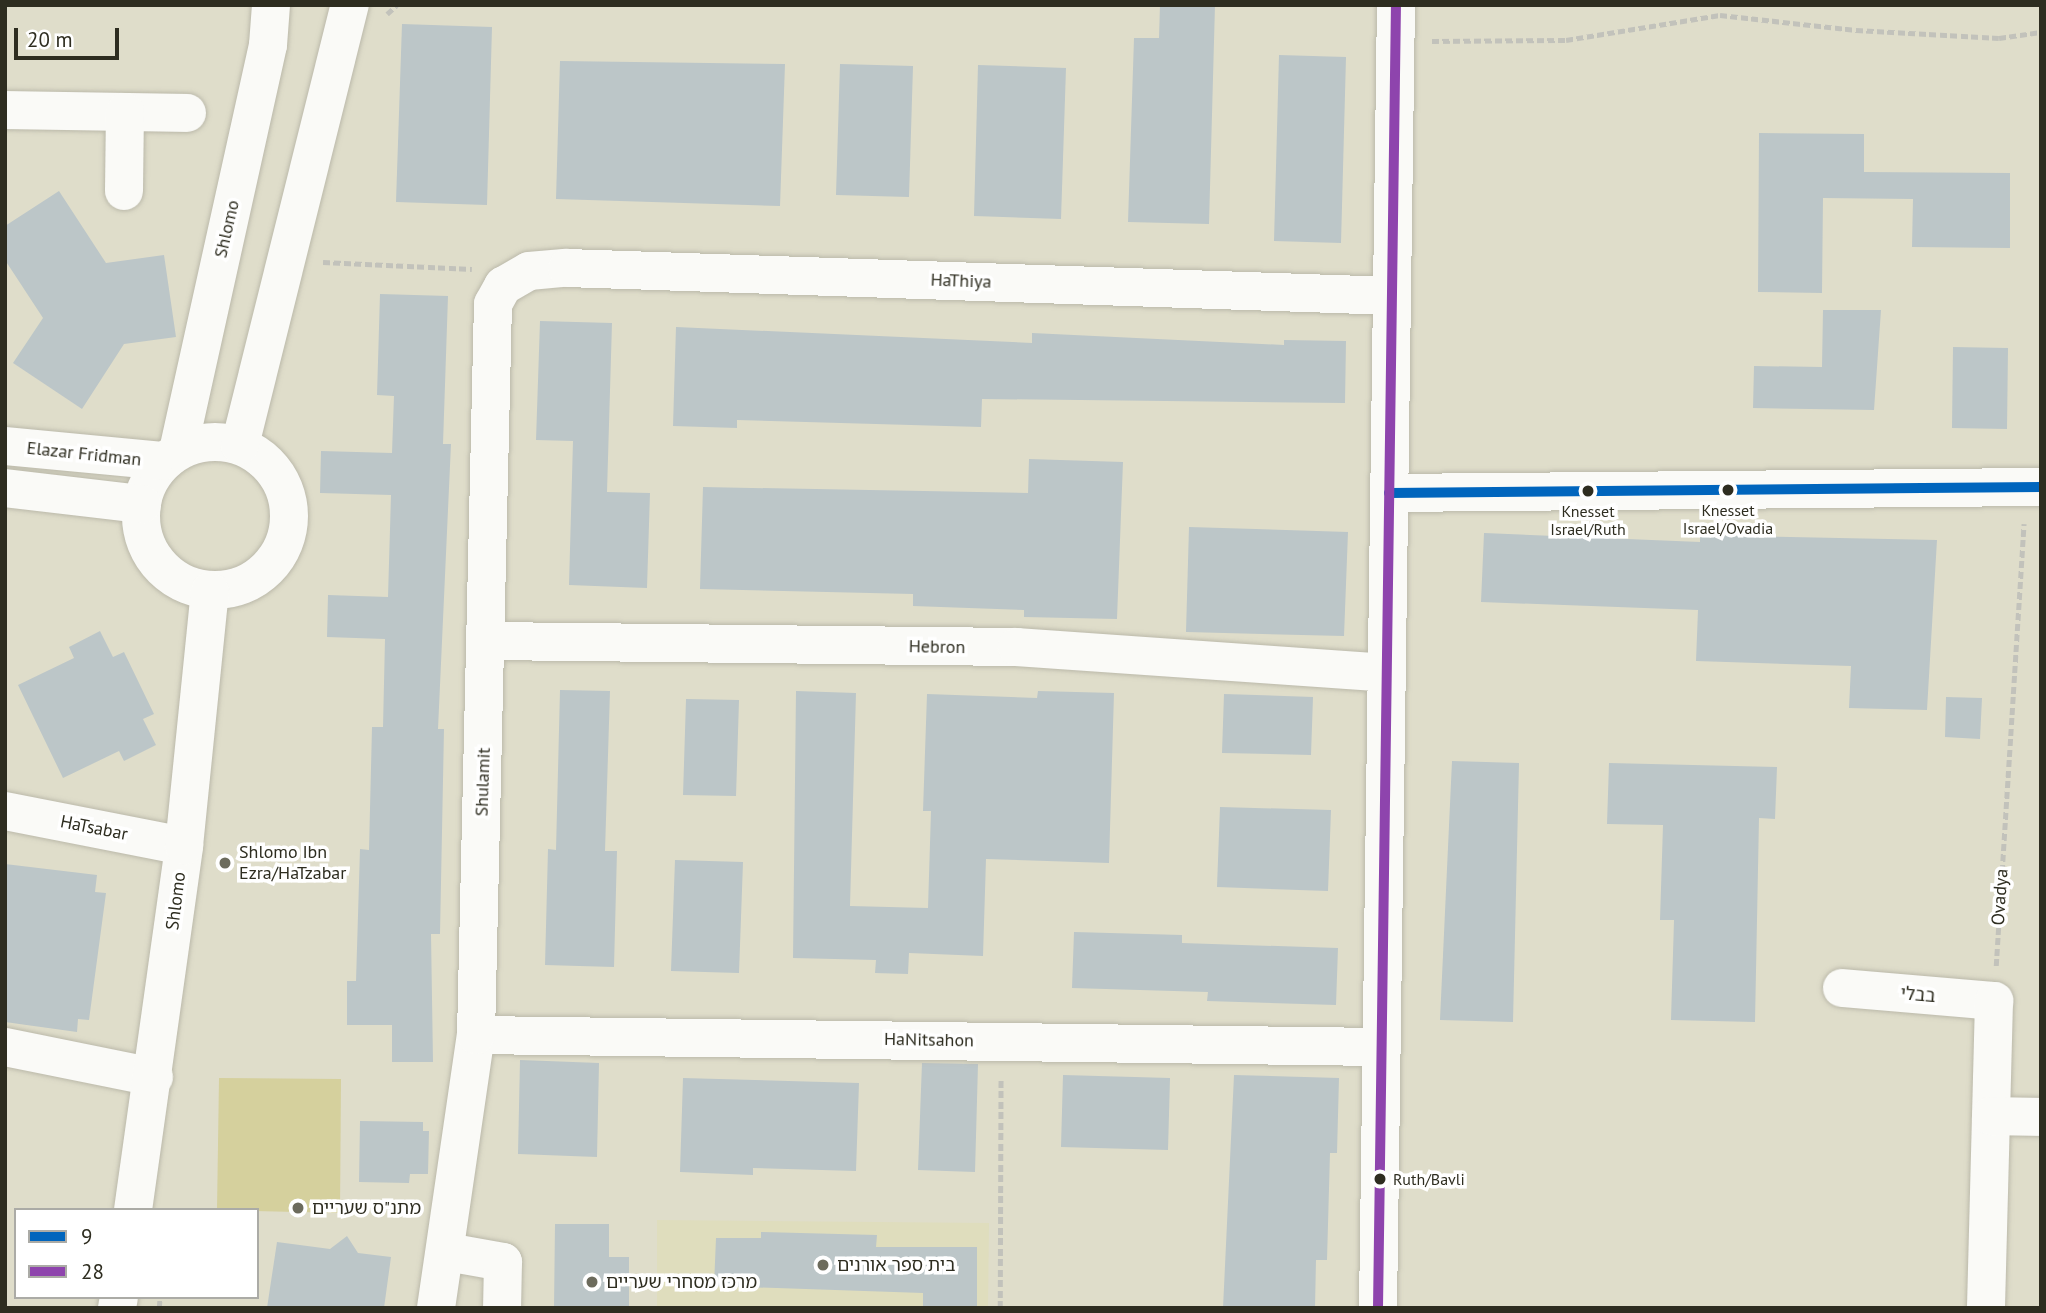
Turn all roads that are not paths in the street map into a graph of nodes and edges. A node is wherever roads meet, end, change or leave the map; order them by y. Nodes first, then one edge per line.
1 (271, 5) edge
2 (350, 5) edge
3 (1396, 23) edge
4 (5, 110) edge
5 (125, 112) junction
6 (187, 113) dead end
7 (124, 191) dead end
8 (529, 271) joint
9 (1392, 296) junction
10 (240, 445) junction
11 (5, 446) edge
12 (171, 456) junction
13 (2034, 487) edge
14 (5, 488) edge
15 (1389, 494) junction
16 (142, 504) junction
17 (210, 591) junction
18 (488, 642) junction
19 (1387, 673) junction
20 (5, 811) edge
21 (184, 846) junction
22 (1842, 988) dead end
23 (476, 1035) junction
24 (5, 1047) edge
25 (1381, 1047) junction
26 (154, 1077) junction
27 (1991, 1116) junction
28 (2041, 1117) edge
29 (133, 1208) edge
30 (447, 1252) junction
31 (436, 1308) edge
32 (502, 1308) edge
33 (1378, 1308) edge
34 (1986, 1308) edge

1 - 12 street, Shlomo
2 - 10 street
3 - 9 street
4 - 5 street
5 - 6 street
5 - 7 street
8 - 9 street, HaThiya
8 - 18 street, Shulamit
9 - 15 street
10 - 12 street
10 - 17 street
11 - 12 street, Elazar Fridman
12 - 16 street
13 - 15 street
14 - 16 street
15 - 19 street
16 - 17 street
17 - 21 street, Shlomo
18 - 19 street, Hebron
18 - 23 street, Shulamit
19 - 25 street
20 - 21 street, HaTsabar
21 - 26 street, Shlomo
22 - 27 street, בבלי
23 - 25 street, HaNitsahon
23 - 30 street, Shulamit
24 - 26 street
25 - 33 street
26 - 29 street, Shlomo
27 - 28 street
27 - 34 street
30 - 31 street, Shulamit
30 - 32 street

